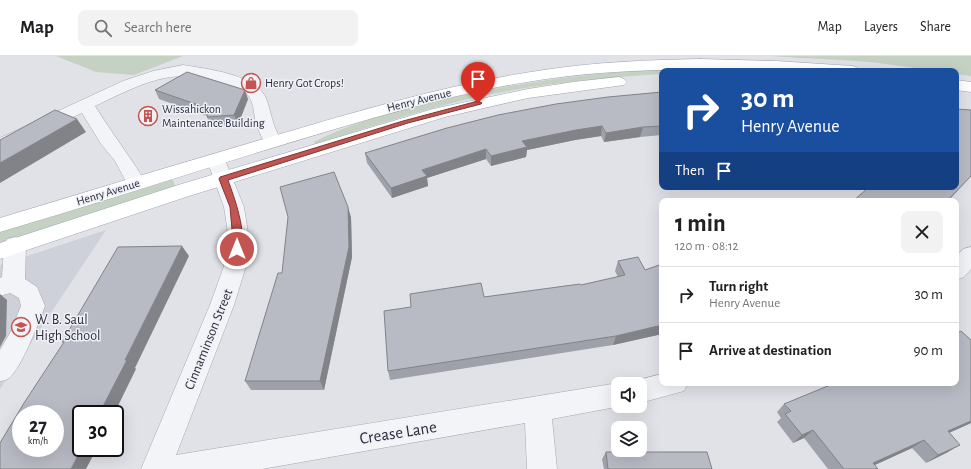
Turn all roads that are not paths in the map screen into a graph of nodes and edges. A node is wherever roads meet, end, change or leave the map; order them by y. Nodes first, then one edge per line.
1 (816, 68) edge
2 (659, 79) edge
3 (959, 85) edge
4 (971, 87) edge
5 (959, 99) edge
6 (971, 101) edge
7 (85, 104) junction
8 (273, 142) junction
9 (0, 145) edge
10 (220, 169) junction
11 (136, 184) junction
12 (0, 225) edge
13 (8, 248) edge
14 (971, 255) edge
15 (959, 268) edge
16 (6, 285) edge
17 (0, 370) edge
18 (662, 386) edge
19 (647, 389) edge
20 (611, 396) edge
21 (538, 408) junction
22 (156, 469) edge
23 (177, 469) edge
24 (542, 469) edge

1 - 8 main road, Henry Avenue
2 - 10 main road, Henry Avenue
3 - 4 main road
5 - 6 main road
7 - 8 street
7 - 9 street
7 - 11 street
8 - 10 main road, Henry Avenue
10 - 11 main road, Henry Avenue
10 - 13 main road, Henry Avenue
10 - 22 street, Cinnaminson Street
11 - 12 main road, Henry Avenue
13 - 16 street
14 - 15 street
16 - 17 street
18 - 19 street
20 - 21 street, Crease Lane
21 - 23 street, Crease Lane
21 - 24 street

